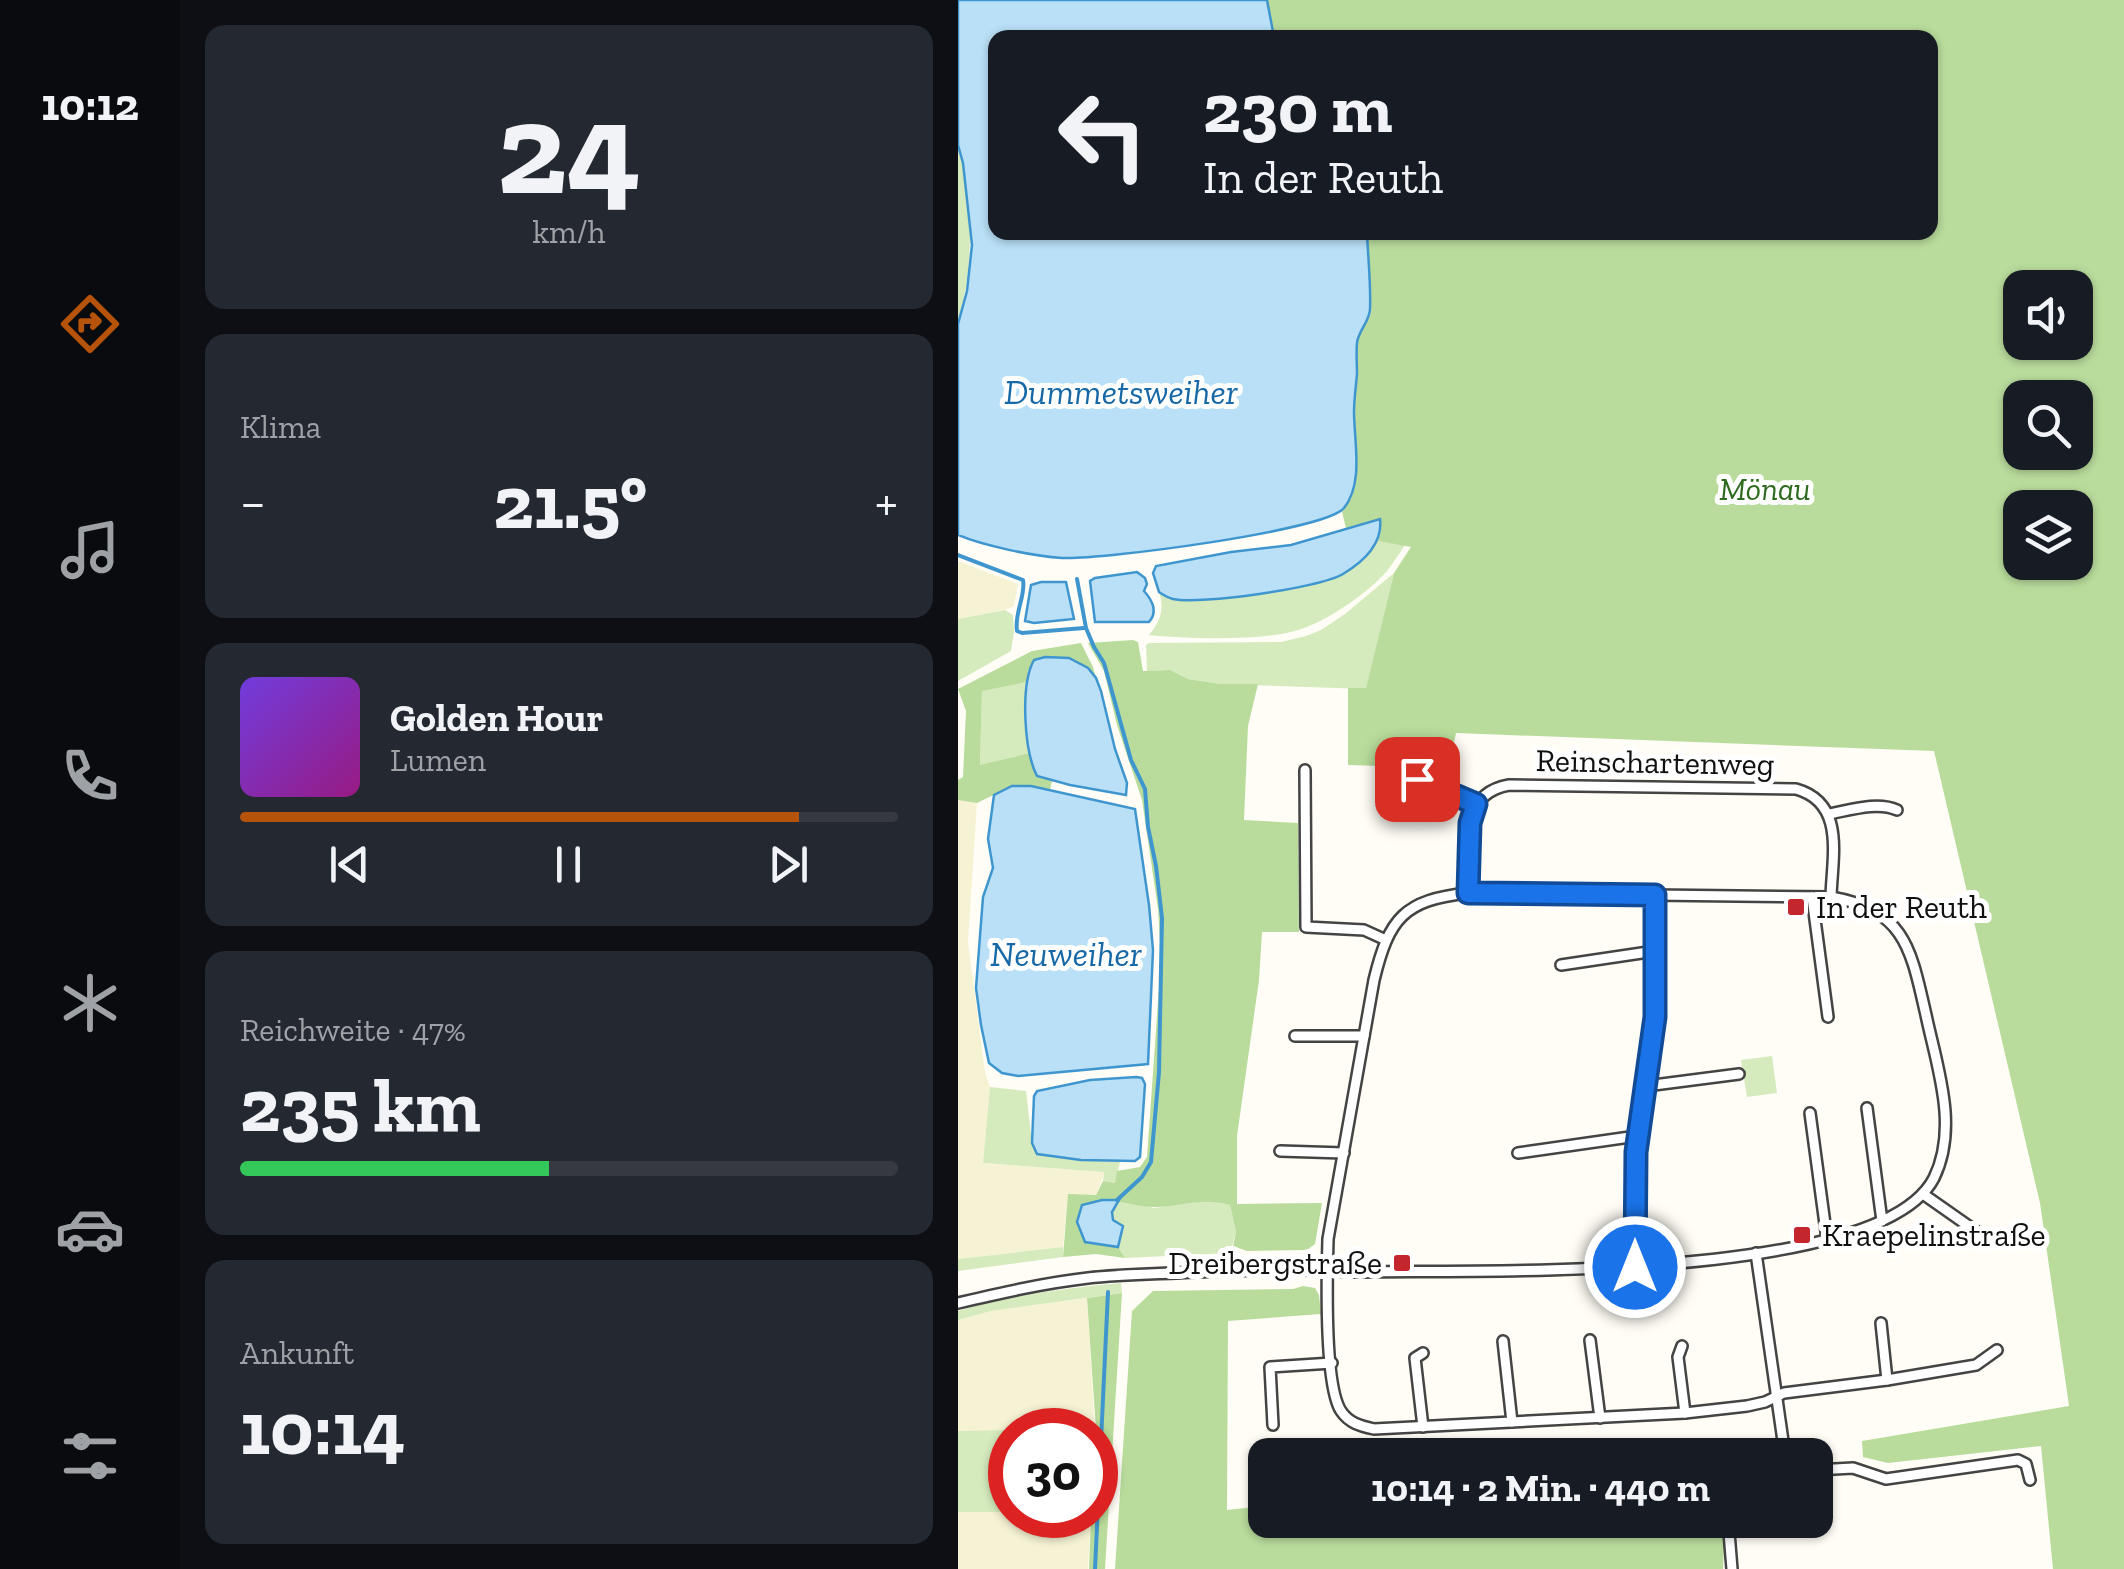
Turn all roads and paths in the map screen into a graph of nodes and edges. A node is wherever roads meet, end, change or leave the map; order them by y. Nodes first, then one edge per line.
1 (1305, 770) dead end
2 (1417, 779) dead end
3 (1476, 804) junction
4 (1897, 810) dead end
5 (1830, 814) junction
6 (1468, 893) junction
7 (1655, 895) junction
8 (1812, 897) junction
9 (1832, 898) junction
10 (1386, 940) junction
11 (1655, 950) junction
12 (1561, 965) dead end
13 (1828, 1016) dead end
14 (1295, 1036) dead end
15 (1364, 1036) junction
16 (1739, 1074) dead end
17 (1646, 1086) junction
18 (1867, 1108) dead end
19 (1810, 1113) dead end
20 (1638, 1136) junction
21 (1280, 1151) dead end
22 (1344, 1153) junction
23 (1518, 1153) dead end
24 (1923, 1194) junction
25 (1882, 1221) junction
26 (1980, 1234) dead end
27 (1827, 1240) junction
28 (1756, 1253) junction
29 (1635, 1267) junction
30 (1328, 1270) junction
31 (958, 1303) edge
32 (1880, 1323) dead end
33 (1590, 1340) dead end
34 (1503, 1341) dead end
35 (1682, 1346) dead end
36 (1997, 1350) dead end
37 (1423, 1353) dead end
38 (1332, 1363) junction
39 (1887, 1380) junction
40 (1776, 1396) junction
41 (1686, 1413) junction
42 (1600, 1418) junction
43 (1512, 1422) junction
44 (1273, 1424) dead end
45 (1424, 1427) junction
46 (1782, 1438) edge
47 (1833, 1469) edge
48 (2030, 1480) dead end
49 (1729, 1538) edge
50 (1732, 1569) edge

1 - 10 street
2 - 3 street
3 - 5 street, Reinschartenweg
3 - 6 street
4 - 5 street
5 - 9 street
6 - 7 street
6 - 10 street
7 - 8 street
7 - 11 street
8 - 9 street
8 - 13 street
9 - 24 street
10 - 15 street
11 - 12 street
11 - 17 street
14 - 15 street
15 - 22 street
16 - 17 street
17 - 20 street
18 - 25 street
19 - 27 street
20 - 23 street
20 - 29 street
21 - 22 street
22 - 30 street
24 - 25 street
24 - 26 street
25 - 27 street
27 - 28 street
28 - 29 street
28 - 40 street
29 - 30 street
30 - 31 street
30 - 38 street
32 - 39 street
33 - 42 street
34 - 43 street
35 - 41 street
36 - 39 street
37 - 45 street
38 - 44 street
38 - 45 street
39 - 40 street
40 - 41 street
40 - 46 street
41 - 42 street
42 - 43 street
43 - 45 street
47 - 48 street
49 - 50 street

